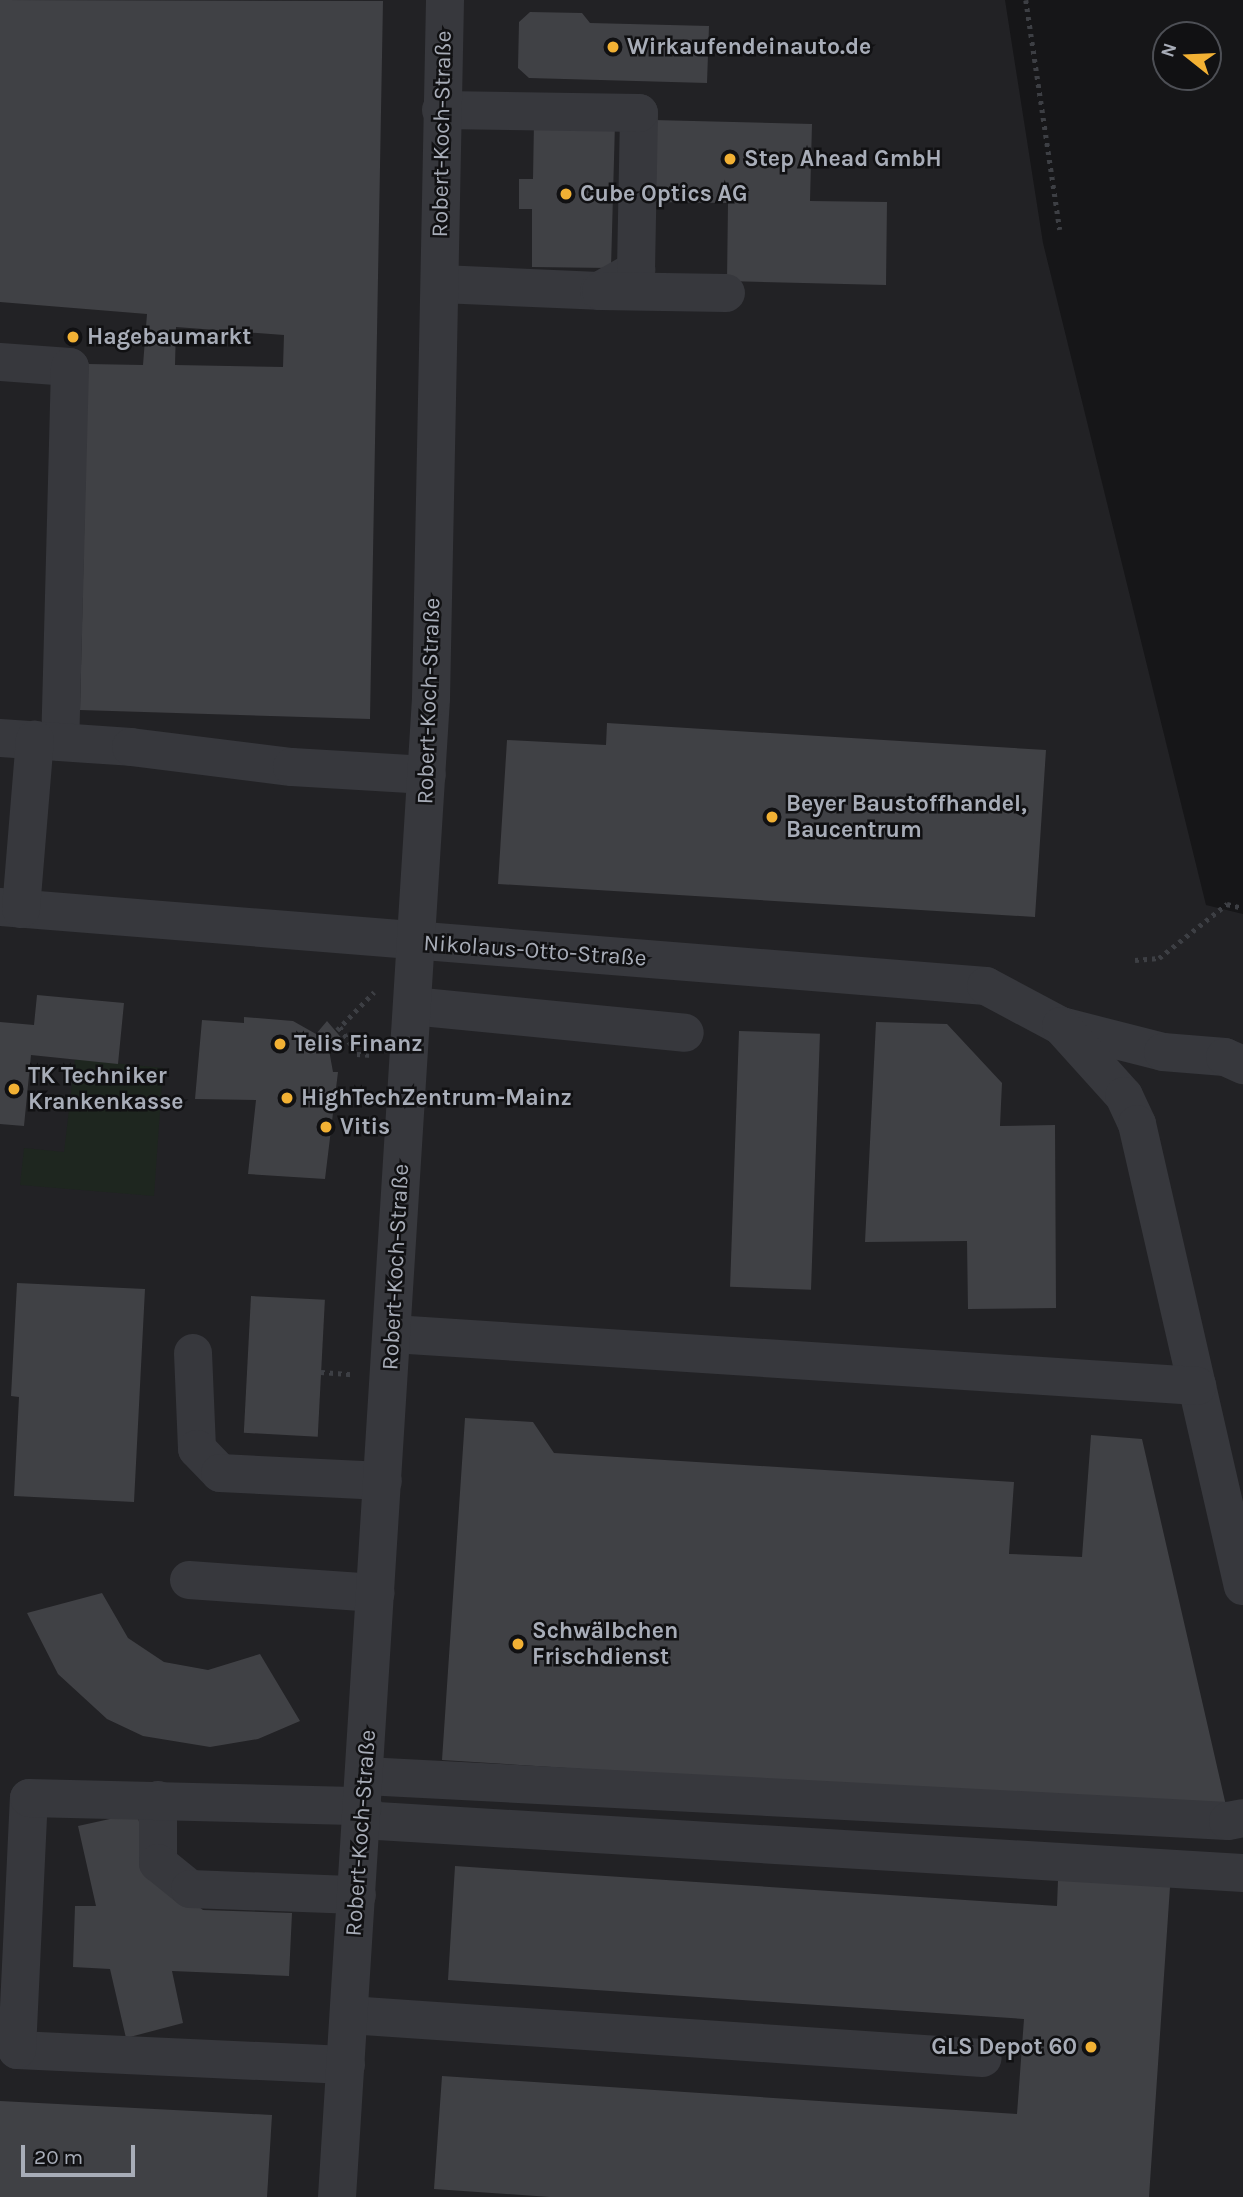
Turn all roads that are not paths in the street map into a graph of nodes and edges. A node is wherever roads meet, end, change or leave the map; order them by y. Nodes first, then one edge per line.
1 (445, 0) edge
2 (441, 110) junction
3 (441, 284) junction
4 (599, 291) junction
5 (726, 293) dead end
6 (0, 362) edge
7 (31, 740) edge
8 (426, 775) junction
9 (11, 908) edge
10 (416, 942) junction
11 (412, 1006) junction
12 (1061, 1026) junction
13 (685, 1033) dead end
14 (1243, 1065) edge
15 (393, 1334) junction
16 (193, 1353) dead end
17 (1197, 1386) junction
18 (383, 1480) junction
19 (189, 1580) dead end
20 (1243, 1586) edge
21 (376, 1593) junction
22 (158, 1800) junction
23 (363, 1800) junction
24 (1243, 1818) edge
25 (1243, 1873) edge
26 (357, 1895) junction
27 (349, 2015) junction
28 (983, 2058) dead end
29 (346, 2065) junction
30 (337, 2197) edge

1 - 2 street, Robert-Koch-Straße
2 - 3 street, Robert-Koch-Straße
2 - 4 street
3 - 4 street
3 - 8 street, Robert-Koch-Straße
4 - 5 street
6 - 7 street
7 - 8 street
7 - 9 street
8 - 10 street, Robert-Koch-Straße
9 - 10 street, Nikolaus-Otto-Straße
10 - 11 street, Robert-Koch-Straße
10 - 12 street, Nikolaus-Otto-Straße
11 - 13 street
11 - 15 street, Robert-Koch-Straße
12 - 14 street
12 - 17 street
15 - 17 street
15 - 18 street, Robert-Koch-Straße
16 - 18 street
17 - 20 street
18 - 21 street, Robert-Koch-Straße
19 - 21 street
21 - 23 street, Robert-Koch-Straße
22 - 23 street
22 - 26 street
22 - 29 street
23 - 24 street
23 - 25 street
23 - 26 street, Robert-Koch-Straße
26 - 27 street, Robert-Koch-Straße
27 - 28 street
27 - 29 street, Robert-Koch-Straße
29 - 30 street, Robert-Koch-Straße

